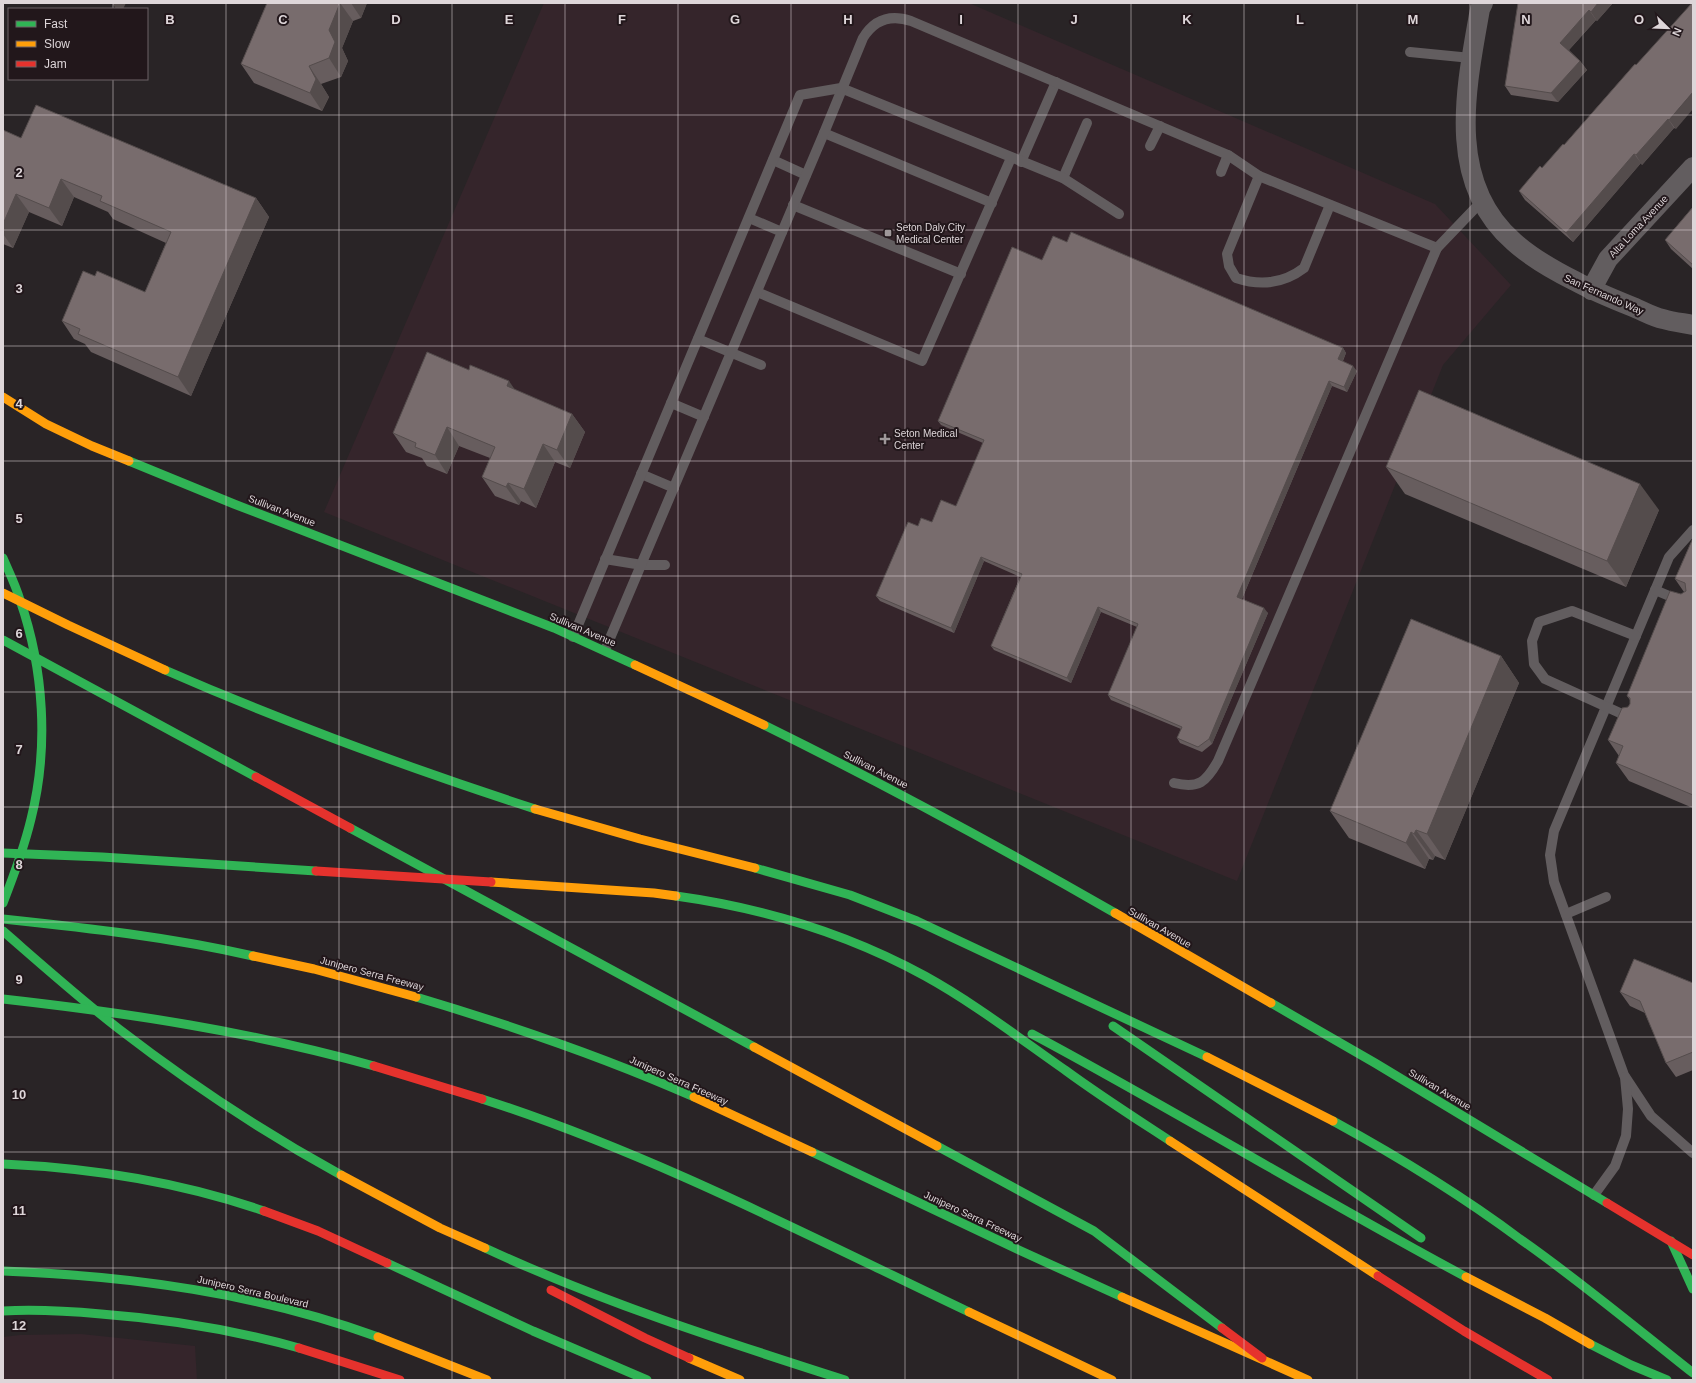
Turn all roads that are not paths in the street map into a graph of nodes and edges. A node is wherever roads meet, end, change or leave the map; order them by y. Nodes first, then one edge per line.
1 (1483, 3) edge
2 (1410, 52) dead end
3 (1471, 58) junction
4 (1056, 82) junction
5 (841, 88) junction
6 (1087, 123) dead end
7 (1160, 126) junction
8 (824, 133) junction
9 (1150, 146) dead end
10 (1228, 155) junction
11 (1011, 158) junction
12 (773, 160) junction
13 (1021, 162) junction
14 (1693, 167) edge
15 (1221, 172) dead end
16 (806, 175) junction
17 (1259, 176) junction
18 (1063, 178) junction
19 (1482, 201) junction
20 (992, 203) junction
21 (793, 205) junction
22 (1330, 205) junction
23 (1119, 214) dead end
24 (749, 218) junction
25 (782, 232) junction
26 (1437, 248) junction
27 (961, 274) junction
28 (1591, 290) junction
29 (757, 292) junction
30 (1693, 326) edge
31 (698, 339) junction
32 (731, 353) junction
33 (761, 365) dead end
34 (3, 397) edge
35 (671, 403) junction
36 (704, 417) junction
37 (641, 474) junction
38 (674, 488) junction
39 (1693, 530) edge
40 (3, 558) edge
41 (605, 559) junction
42 (642, 565) junction
43 (665, 565) dead end
44 (1656, 590) junction
45 (3, 592) edge
46 (1693, 606) edge
47 (573, 636) junction
48 (1636, 636) junction
49 (3, 640) edge
50 (605, 650) junction
51 (1606, 707) junction
52 (1637, 720) edge
53 (1174, 783) dead end
54 (3, 853) edge
55 (1606, 897) dead end
56 (3, 903) edge
57 (1566, 914) junction
58 (3, 919) edge
59 (3, 931) edge
60 (1016, 969) junction
61 (960, 997) junction
62 (3, 999) edge
63 (1624, 1075) junction
64 (1693, 1153) edge
65 (3, 1164) edge
66 (1594, 1195) junction
67 (458, 1237) junction
68 (1426, 1241) dead end
69 (1671, 1241) junction
70 (1693, 1255) edge
71 (3, 1271) edge
72 (1477, 1272) dead end
73 (532, 1279) dead end
74 (545, 1286) dead end
75 (1693, 1289) edge
76 (3, 1311) edge
77 (1554, 1322) junction
78 (1262, 1358) junction
79 (1693, 1365) edge
80 (1639, 1370) junction
81 (1693, 1373) edge
82 (400, 1380) edge
83 (487, 1380) edge
84 (647, 1380) edge
85 (740, 1380) edge
86 (845, 1380) edge
87 (1112, 1380) edge
88 (1308, 1380) edge
89 (1548, 1380) edge
90 (1667, 1380) edge

1 - 3 street, San Fernando Way
2 - 3 lane
3 - 19 street, San Fernando Way
4 - 5 lane
4 - 7 lane
4 - 13 lane
5 - 8 lane
5 - 11 lane
5 - 12 lane
6 - 18 lane
7 - 9 lane
7 - 10 lane
8 - 16 lane
8 - 20 lane
10 - 15 lane
10 - 17 lane
11 - 13 lane
11 - 20 lane
12 - 16 lane
12 - 24 lane
13 - 18 lane
14 - 28 street, Alta Loma Avenue
16 - 21 lane
17 - 22 lane
17 - 22 lane
18 - 23 lane
19 - 26 lane
19 - 28 street, San Fernando Way
20 - 27 lane
21 - 25 lane
21 - 27 lane
22 - 26 lane
24 - 25 lane
24 - 31 lane
25 - 29 lane
26 - 53 lane
27 - 29 lane
28 - 30 street, San Fernando Way
29 - 32 lane
31 - 32 lane
31 - 35 lane
32 - 33 lane
32 - 36 lane
34 - 47 main road, Sullivan Avenue
35 - 36 lane
35 - 37 lane
36 - 38 lane
37 - 38 lane
37 - 41 lane
38 - 42 lane
39 - 44 lane
40 - 56 main road
41 - 42 lane
41 - 47 lane
42 - 43 lane
42 - 50 lane
44 - 46 lane
44 - 48 lane
45 - 60 main road
47 - 50 main road, Sullivan Avenue
48 - 51 lane
48 - 51 lane
49 - 78 main road
50 - 66 main road, Sullivan Avenue
51 - 52 lane
51 - 57 lane
54 - 61 main road
55 - 57 lane
57 - 63 lane
58 - 78 main road, Junipero Serra Freeway
59 - 67 main road
60 - 68 main road
60 - 81 main road
61 - 77 main road
61 - 89 main road
62 - 87 main road
63 - 64 lane
63 - 66 lane
65 - 84 main road
66 - 69 main road, Sullivan Avenue
67 - 73 main road
67 - 86 main road
69 - 70 main road, Sullivan Avenue
69 - 75 main road
71 - 83 main road, Junipero Serra Boulevard
72 - 77 main road
74 - 85 main road
76 - 82 main road
77 - 80 main road
78 - 88 main road, Junipero Serra Freeway
79 - 80 main road
80 - 90 main road

